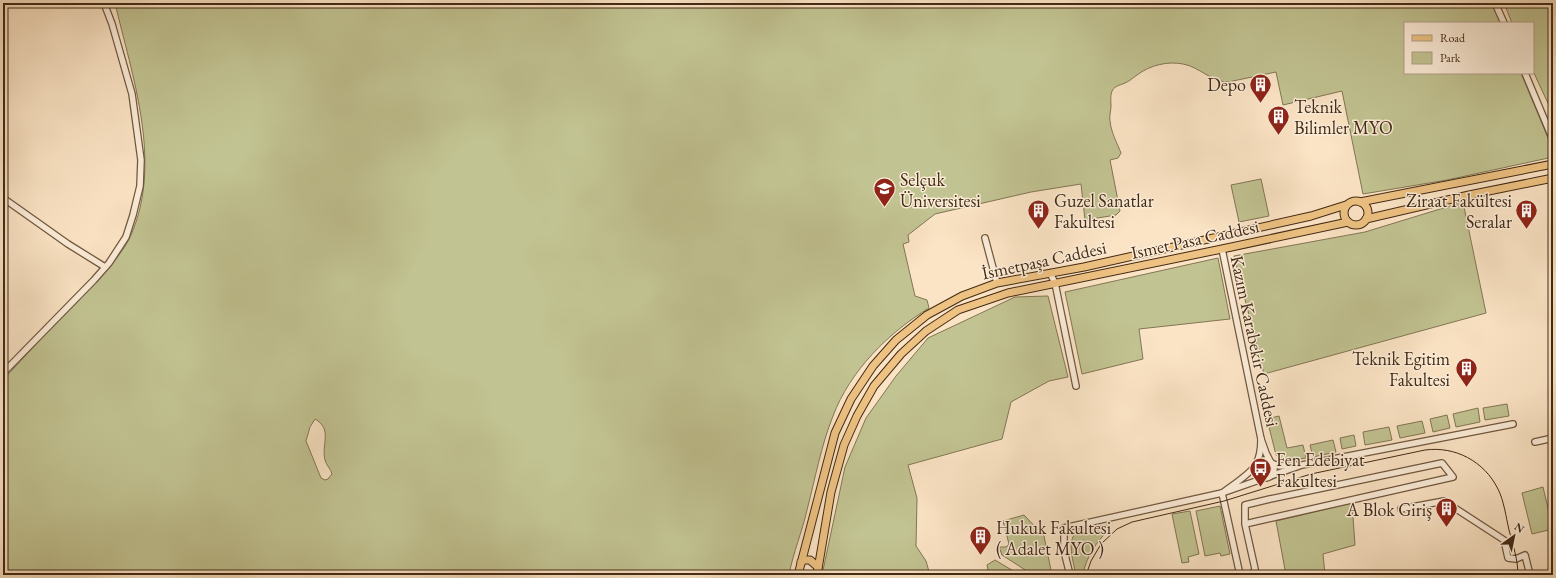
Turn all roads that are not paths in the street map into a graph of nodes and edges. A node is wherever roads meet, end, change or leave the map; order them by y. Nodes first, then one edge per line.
1 (104, 3) edge
2 (1495, 3) edge
3 (1504, 22) edge
4 (1525, 74) edge
5 (1553, 140) edge
6 (1553, 164) edge
7 (1553, 178) edge
8 (3, 198) edge
9 (1360, 202) junction
10 (1346, 205) junction
11 (1366, 219) junction
12 (1348, 222) junction
13 (985, 238) dead end
14 (1222, 249) junction
15 (105, 267) junction
16 (1050, 273) junction
17 (997, 283) junction
18 (1055, 283) junction
19 (3, 373) edge
20 (1076, 386) dead end
21 (1513, 424) dead end
22 (1553, 438) edge
23 (1262, 439) junction
24 (1535, 442) dead end
25 (1271, 463) junction
26 (1256, 465) junction
27 (1302, 465) junction
28 (1267, 478) junction
29 (1222, 493) junction
30 (1401, 509) dead end
31 (1245, 524) junction
32 (801, 562) junction
33 (817, 571) edge
34 (798, 574) edge
35 (1070, 575) edge
36 (1240, 575) edge
37 (1252, 575) edge
38 (1530, 575) edge

1 - 15 street
2 - 3 street
4 - 5 street
6 - 9 main road
7 - 11 main road
8 - 15 street
9 - 10 main road
9 - 11 main road
10 - 12 main road
10 - 16 main road, İsmetpaşa Caddesi
11 - 12 main road
12 - 14 main road, Ismet Pasa Caddesi
13 - 17 street
14 - 18 main road, Ismet Pasa Caddesi
14 - 23 street, Kazım Karabekir Caddesi
15 - 19 street
16 - 17 main road, İsmetpaşa Caddesi
16 - 18 street
17 - 32 main road, İsmetpaşa Caddesi
18 - 20 street
18 - 33 main road, Ismet Pasa Caddesi
21 - 27 street
22 - 24 street
23 - 25 street, Kazım Karabekir Caddesi
23 - 26 street
25 - 26 street
25 - 27 street
25 - 28 street
26 - 28 street
26 - 29 street
27 - 28 street
28 - 29 street
29 - 35 street
29 - 36 street
30 - 38 street
31 - 31 street
31 - 37 street
32 - 33 main road
32 - 34 main road, İsmetpaşa Caddesi

